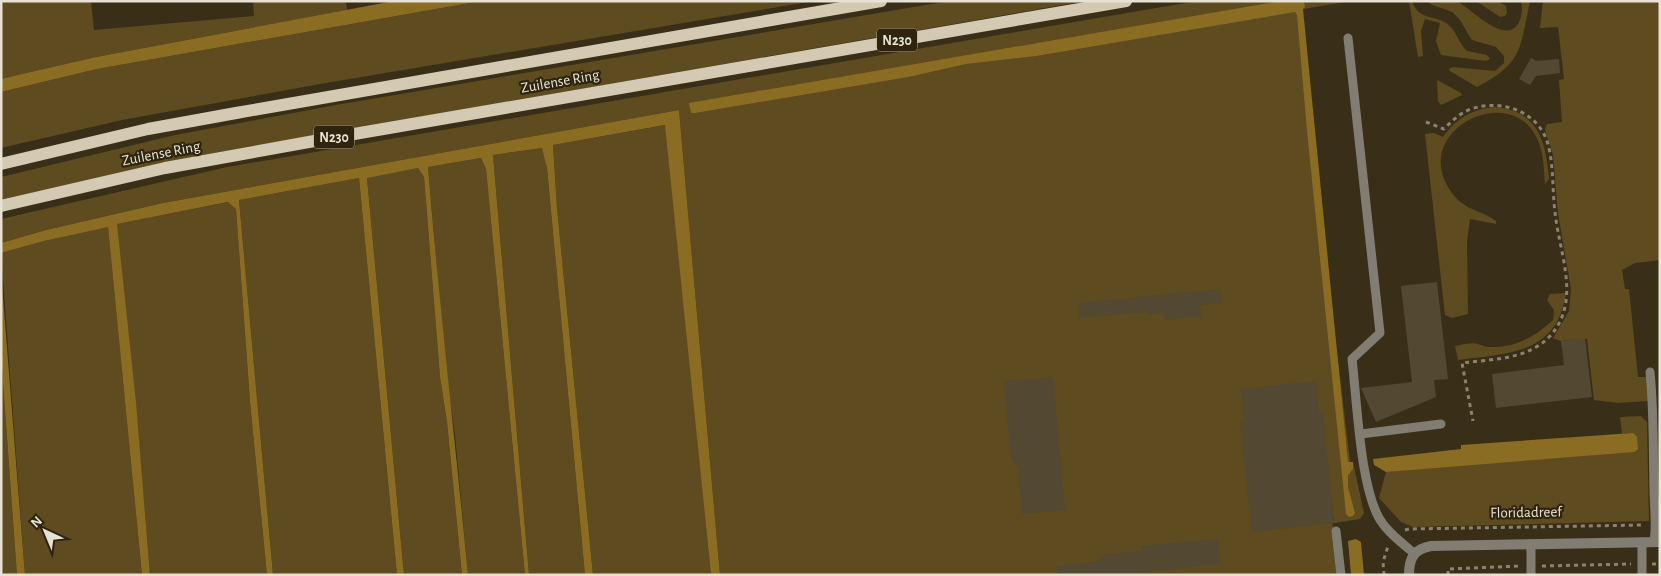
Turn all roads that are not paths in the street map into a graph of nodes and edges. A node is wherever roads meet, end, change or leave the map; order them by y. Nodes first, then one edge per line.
1 (881, 1) edge
2 (1126, 1) edge
3 (1348, 38) dead end
4 (1, 164) edge
5 (1, 206) edge
6 (1650, 372) dead end
7 (1441, 424) dead end
8 (1361, 434) junction
9 (1336, 531) dead end
10 (1642, 542) junction
11 (1657, 542) edge
12 (1531, 544) junction
13 (1414, 553) junction
14 (1531, 570) edge
15 (1340, 575) edge
16 (1409, 575) edge
17 (1642, 575) edge

1 - 4 main road, Zuilense Ring
2 - 5 main road, Zuilense Ring / N230
3 - 8 lane
6 - 11 lane
7 - 8 lane
8 - 13 lane
9 - 15 lane
10 - 11 street
10 - 12 street
10 - 17 lane
12 - 13 street
12 - 14 lane
13 - 16 street

